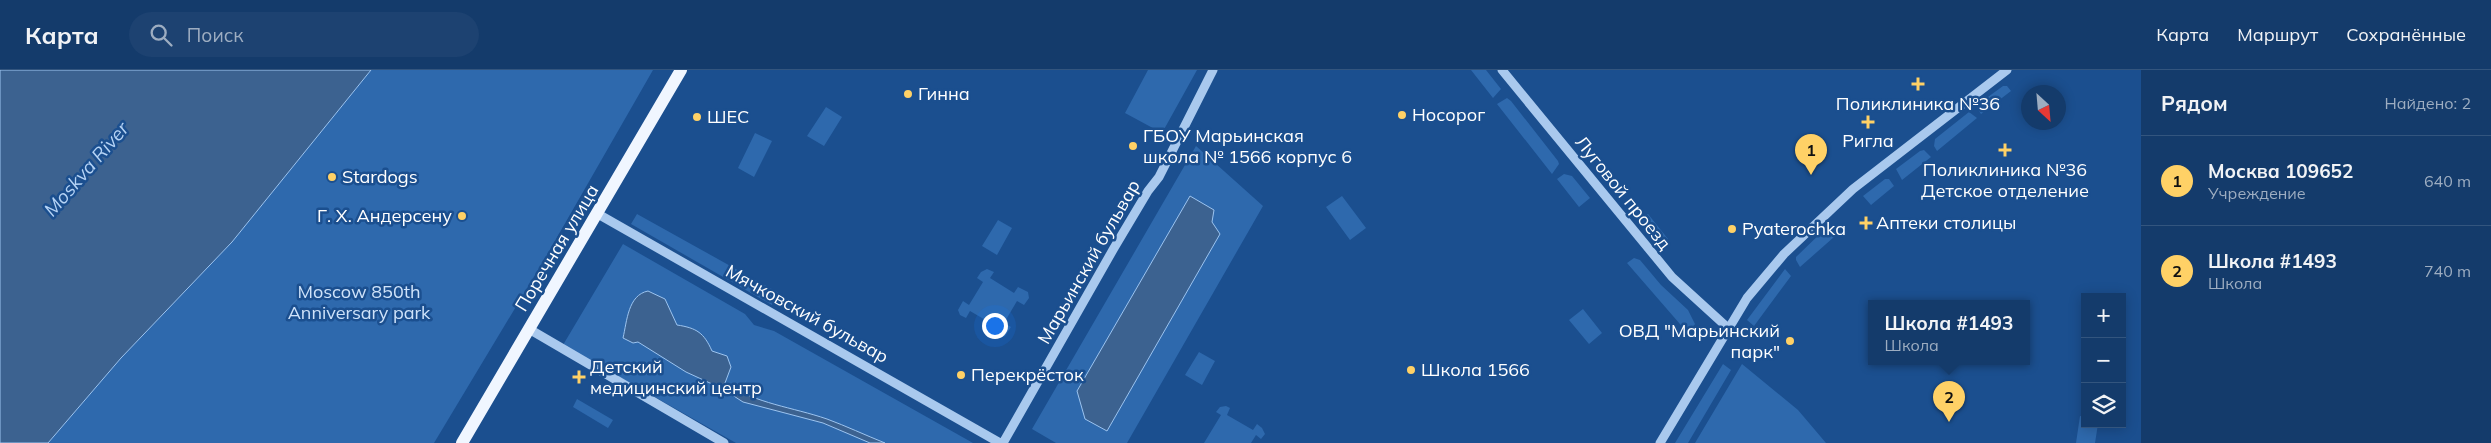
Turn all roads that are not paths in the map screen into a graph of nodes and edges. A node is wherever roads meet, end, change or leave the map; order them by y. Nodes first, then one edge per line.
1 (681, 70) edge
2 (1213, 70) edge
3 (1502, 70) edge
4 (2007, 70) edge
5 (598, 214) junction
6 (1728, 328) junction
7 (529, 329) junction
8 (462, 443) edge
9 (724, 443) edge
10 (1001, 443) edge
11 (1660, 443) edge

1 - 5 main road, Поречная улица
2 - 10 street, Марьинский бульвар
3 - 6 street, Луговой проезд
4 - 6 street
5 - 7 main road, Поречная улица
5 - 10 street, Мячковский бульвар
6 - 11 street
7 - 8 main road, Поречная улица
7 - 9 street

